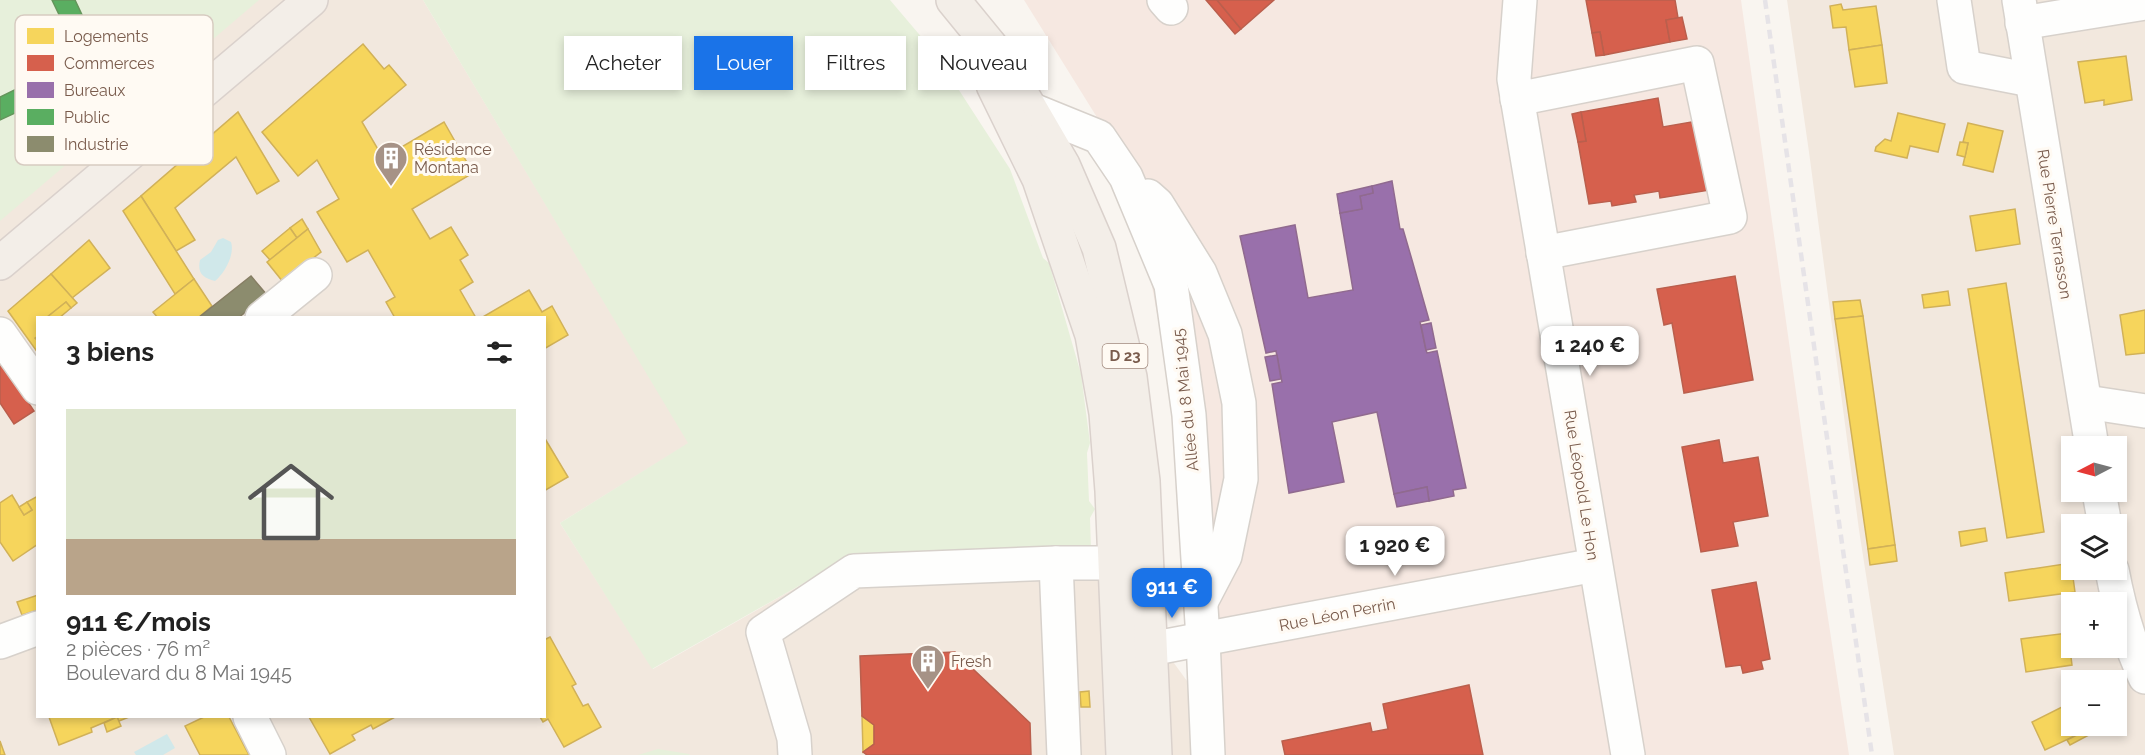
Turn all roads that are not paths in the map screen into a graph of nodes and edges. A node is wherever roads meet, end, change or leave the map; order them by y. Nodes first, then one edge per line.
1 (311, 0) edge
2 (933, 0) edge
3 (953, 0) edge
4 (1520, 0) edge
5 (1954, 0) edge
6 (2145, 3) edge
7 (2020, 11) edge
8 (2031, 80) junction
9 (213, 83) edge
10 (1517, 99) junction
11 (1030, 109) junction
12 (116, 165) edge
13 (1126, 177) junction
14 (1543, 253) junction
15 (0, 263) edge
16 (315, 276) dead end
17 (265, 316) edge
18 (0, 334) edge
19 (36, 385) edge
20 (2086, 402) junction
21 (2145, 411) edge
22 (2091, 436) edge
23 (1116, 563) junction
24 (1056, 564) junction
25 (1595, 565) junction
26 (2114, 580) edge
27 (1201, 602) junction
28 (36, 629) edge
29 (1203, 639) junction
30 (0, 642) edge
31 (1150, 649) junction
32 (2145, 677) edge
33 (250, 718) edge
34 (268, 755) edge
35 (795, 755) edge
36 (1064, 755) edge
37 (1123, 755) edge
38 (1155, 755) edge
39 (1208, 755) edge
40 (1628, 755) edge

1 - 9 main road
2 - 23 main road, D 23
3 - 11 main road, D 23
4 - 10 street, Rue Léopold Le Hon
5 - 8 street
6 - 7 street
7 - 8 street, Rue Pierre Terrasson
8 - 20 street, Rue Pierre Terrasson
10 - 14 street, Rue Léopold Le Hon
10 - 14 street
11 - 13 street, Allée du 8 Mai 1945
11 - 31 main road, D 23
12 - 15 main road
13 - 27 street, Allée du 8 Mai 1945
13 - 27 street
14 - 25 street, Rue Léopold Le Hon
16 - 17 street
18 - 19 street
20 - 21 street
20 - 22 street, Rue Pierre Terrasson
23 - 24 street
23 - 37 main road, D 23
24 - 35 street
24 - 36 street
25 - 29 street, Rue Léon Perrin
25 - 40 street, Rue Léopold Le Hon
26 - 32 street
27 - 29 street, Allée du 8 Mai 1945
28 - 30 street
29 - 31 street, Rue Léon Perrin
29 - 39 street, Allée du 8 Mai 1945
31 - 38 main road, D 23
33 - 34 street

